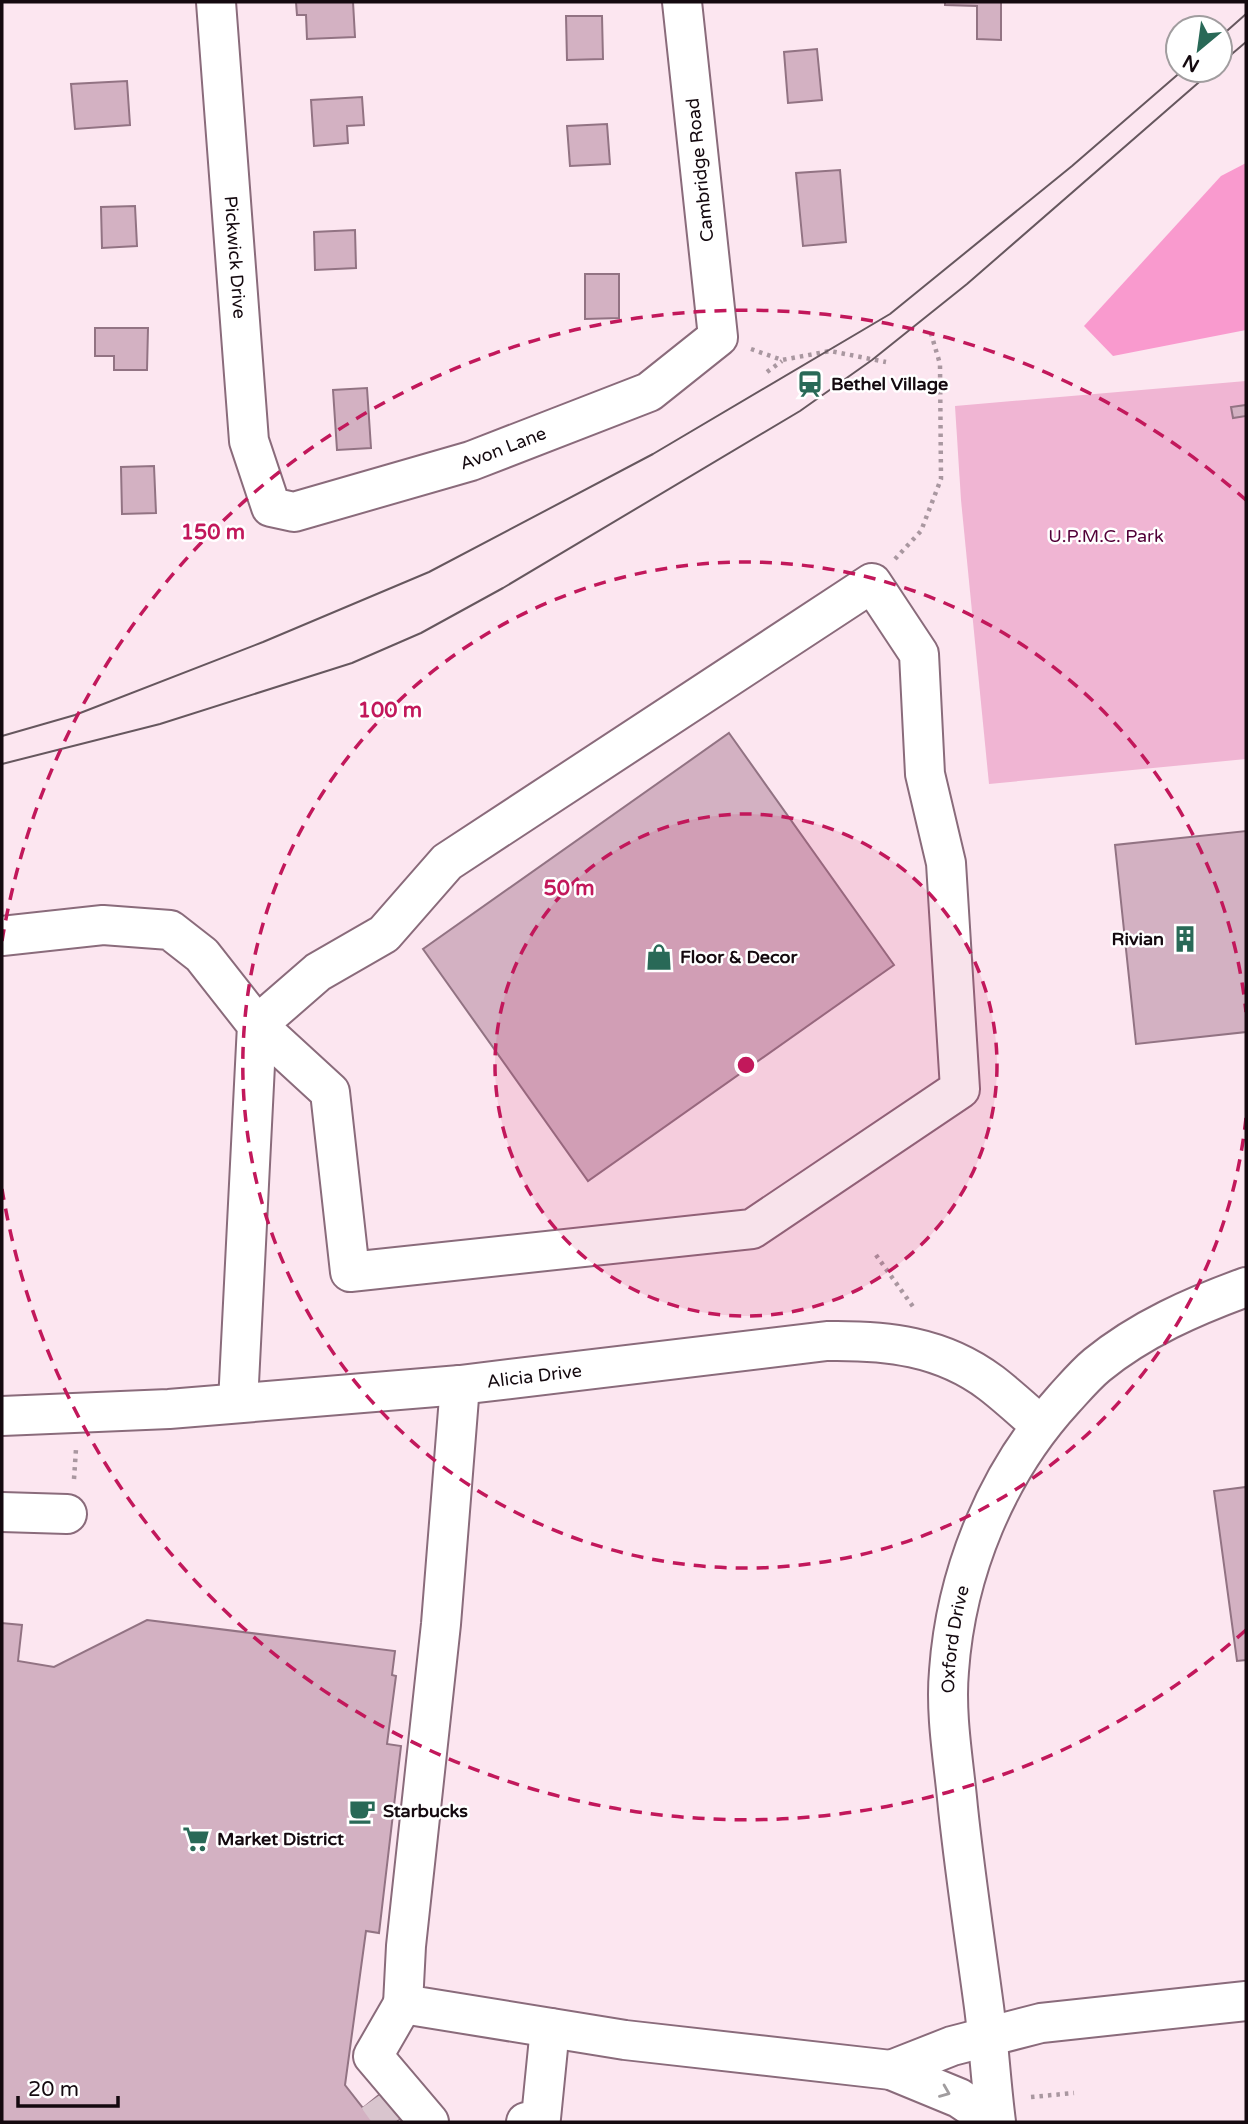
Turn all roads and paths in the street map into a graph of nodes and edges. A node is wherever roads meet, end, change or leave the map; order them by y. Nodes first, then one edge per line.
1 (216, 2) edge
2 (682, 2) edge
3 (930, 330) dead end
4 (718, 337) junction
5 (782, 360) junction
6 (886, 362) dead end
7 (767, 372) dead end
8 (271, 507) joint
9 (872, 583) junction
10 (2, 936) edge
11 (257, 1025) junction
12 (876, 1255) dead end
13 (1246, 1287) edge
14 (914, 1308) dead end
15 (460, 1385) junction
16 (238, 1403) junction
17 (2, 1416) edge
18 (1040, 1425) junction
19 (2, 1512) edge
20 (67, 1514) dead end
21 (1246, 2001) edge
22 (403, 2004) junction
23 (550, 2028) junction
24 (986, 2038) junction
25 (373, 2056) junction
26 (891, 2070) junction
27 (1074, 2093) dead end
28 (1031, 2097) dead end
29 (389, 2114) tunnel mouth
30 (534, 2120) edge
31 (429, 2122) edge
32 (995, 2122) edge

1 - 8 street, Pickwick Drive
2 - 4 street, Cambridge Road
3 - 9 path
4 - 5 path
4 - 8 street, Avon Lane
5 - 6 path
5 - 7 path
9 - 11 street
9 - 11 street
10 - 11 street
11 - 16 street
12 - 14 path
13 - 18 street, Oxford Drive
15 - 16 street, Alicia Drive
15 - 18 street, Alicia Drive
15 - 22 street
16 - 17 street, Alicia Drive
18 - 24 street, Oxford Drive
19 - 20 street
21 - 24 street
22 - 23 street
22 - 25 street
23 - 26 street
23 - 30 street
24 - 26 street
24 - 32 street, Oxford Drive
25 - 29 street
25 - 31 street
26 -> 32 street
27 - 28 path

